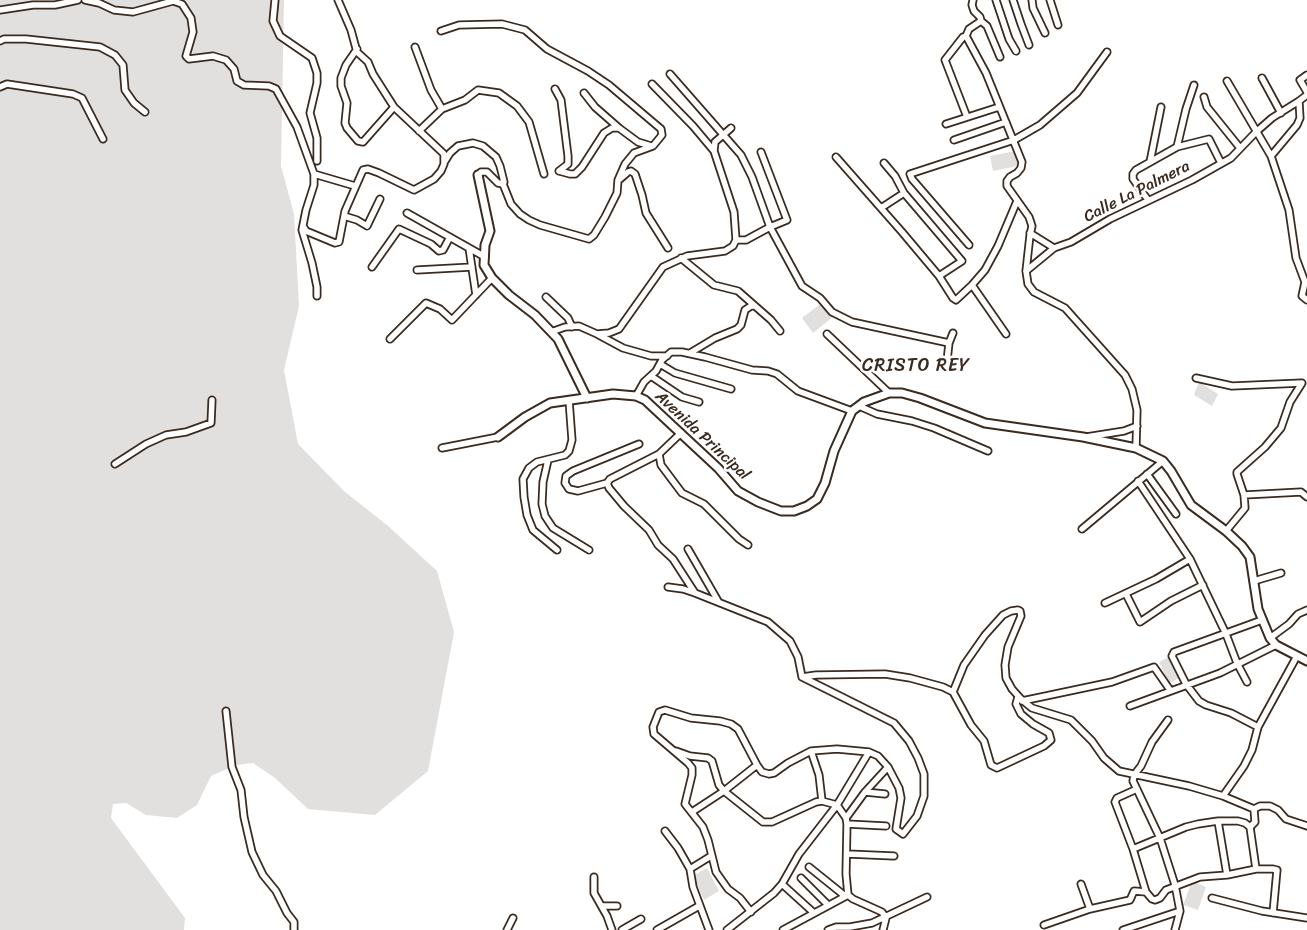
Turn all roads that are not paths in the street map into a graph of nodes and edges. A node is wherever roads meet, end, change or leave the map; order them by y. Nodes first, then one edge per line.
1 (78, 0) edge
2 (85, 0) edge
3 (275, 0) edge
4 (338, 0) edge
5 (973, 0) edge
6 (996, 0) edge
7 (1013, 0) edge
8 (1032, 0) edge
9 (1050, 0) edge
10 (0, 10) edge
11 (981, 20) junction
12 (1058, 26) dead end
13 (441, 31) dead end
14 (1045, 33) dead end
15 (966, 36) junction
16 (0, 41) edge
17 (1029, 45) dead end
18 (415, 47) dead end
19 (357, 49) junction
20 (1016, 51) dead end
21 (1107, 52) dead end
22 (1000, 57) dead end
23 (670, 74) dead end
24 (1307, 74) edge
25 (1262, 78) dead end
26 (1227, 81) dead end
27 (652, 84) dead end
28 (1194, 85) dead end
29 (0, 87) edge
30 (556, 89) dead end
31 (584, 93) dead end
32 (1307, 94) edge
33 (1204, 97) dead end
34 (1299, 101) junction
35 (394, 107) junction
36 (999, 107) junction
37 (1161, 107) dead end
38 (442, 109) junction
39 (145, 112) dead end
40 (1281, 112) junction
41 (967, 117) junction
42 (1006, 122) junction
43 (946, 124) dead end
44 (619, 128) junction
45 (731, 128) dead end
46 (419, 131) junction
47 (1256, 132) junction
48 (724, 134) junction
49 (103, 138) dead end
50 (954, 140) dead end
51 (1014, 140) junction
52 (653, 146) junction
53 (1178, 147) junction
54 (1240, 148) junction
55 (714, 151) junction
56 (761, 152) dead end
57 (1271, 156) junction
58 (836, 157) dead end
59 (318, 161) dead end
60 (1150, 162) junction
61 (884, 163) dead end
62 (1221, 163) junction
63 (444, 164) junction
64 (314, 174) junction
65 (544, 174) dead end
66 (478, 175) joint
67 (618, 180) junction
68 (503, 184) junction
69 (355, 186) junction
70 (904, 193) junction
71 (380, 199) dead end
72 (1148, 200) junction
73 (1017, 201) junction
74 (881, 208) junction
75 (406, 213) dead end
76 (344, 216) junction
77 (302, 225) junction
78 (770, 227) junction
79 (1030, 233) junction
80 (450, 238) junction
81 (736, 240) junction
82 (969, 245) dead end
83 (469, 248) junction
84 (668, 248) dead end
85 (1054, 248) junction
86 (484, 257) junction
87 (681, 258) junction
88 (372, 267) dead end
89 (472, 267) junction
90 (417, 270) dead end
91 (1026, 271) junction
92 (939, 276) junction
93 (492, 278) junction
94 (972, 286) junction
95 (476, 295) junction
96 (317, 296) dead end
97 (546, 297) dead end
98 (1307, 300) edge
99 (755, 306) junction
100 (572, 327) junction
101 (780, 330) dead end
102 (551, 332) junction
103 (953, 333) dead end
104 (597, 334) junction
105 (827, 334) dead end
106 (1006, 334) dead end
107 (390, 338) dead end
108 (949, 343) junction
109 (690, 353) junction
110 (667, 356) junction
111 (947, 361) dead end
112 (660, 364) junction
113 (651, 376) junction
114 (1196, 378) dead end
115 (1307, 378) edge
116 (1302, 383) junction
117 (731, 389) dead end
118 (889, 393) junction
119 (636, 396) junction
120 (587, 398) junction
121 (212, 400) dead end
122 (569, 400) junction
123 (699, 402) dead end
124 (859, 406) junction
125 (852, 411) junction
126 (1137, 426) junction
127 (681, 434) junction
128 (498, 437) joint
129 (1083, 437) junction
130 (639, 444) dead end
131 (442, 448) dead end
132 (1136, 448) junction
133 (988, 451) dead end
134 (659, 454) junction
135 (548, 460) junction
136 (1163, 461) junction
137 (115, 464) dead end
138 (1147, 474) junction
139 (1138, 481) junction
140 (607, 483) junction
141 (1244, 495) junction
142 (1307, 497) edge
143 (1176, 514) dead end
144 (1082, 530) dead end
145 (1226, 531) junction
146 (748, 544) dead end
147 (688, 549) dead end
148 (557, 550) dead end
149 (589, 550) dead end
150 (1190, 559) junction
151 (1281, 573) dead end
152 (1254, 581) junction
153 (1203, 585) junction
154 (668, 587) dead end
155 (695, 592) junction
156 (1126, 594) junction
157 (718, 601) junction
158 (1105, 603) dead end
159 (1307, 610) edge
160 (1262, 620) junction
161 (1226, 634) junction
162 (1270, 638) junction
163 (1276, 645) junction
164 (1297, 656) junction
165 (1306, 659) edge
166 (1237, 664) junction
167 (802, 678) junction
168 (1247, 682) dead end
169 (1186, 684) junction
170 (1170, 690) junction
171 (953, 692) junction
172 (1020, 699) junction
173 (1130, 706) dead end
174 (226, 711) dead end
175 (1168, 720) dead end
176 (1258, 727) junction
177 (674, 751) junction
178 (811, 751) junction
179 (869, 752) junction
180 (757, 765) junction
181 (888, 767) junction
182 (1135, 774) junction
183 (1137, 789) junction
184 (724, 791) junction
185 (865, 792) junction
186 (885, 794) dead end
187 (1223, 796) junction
188 (822, 800) junction
189 (837, 805) junction
190 (1254, 809) junction
191 (692, 812) junction
192 (847, 821) junction
193 (1218, 821) junction
194 (886, 826) dead end
195 (1307, 826) edge
196 (1250, 827) junction
197 (665, 831) dead end
198 (1160, 838) junction
199 (1132, 849) junction
200 (848, 854) junction
201 (711, 856) junction
202 (894, 856) dead end
203 (809, 867) dead end
204 (690, 869) junction
205 (1256, 869) junction
206 (1227, 875) junction
207 (594, 877) dead end
208 (801, 878) dead end
209 (782, 884) junction
210 (1082, 884) dead end
211 (1175, 885) junction
212 (1146, 892) junction
213 (846, 896) junction
214 (927, 897) dead end
215 (1212, 898) dead end
216 (602, 906) junction
217 (618, 906) dead end
218 (699, 906) junction
219 (828, 906) junction
220 (1090, 909) junction
221 (1180, 911) junction
222 (751, 912) junction
223 (814, 913) junction
224 (1273, 913) junction
225 (885, 916) junction
226 (513, 918) dead end
227 (1307, 918) edge
228 (641, 920) dead end
229 (1145, 923) junction
230 (1044, 925) dead end
231 (610, 929) edge
232 (294, 930) edge
233 (508, 930) edge
234 (622, 930) edge
235 (657, 930) edge
236 (708, 930) edge
237 (727, 930) edge
238 (783, 930) edge
239 (828, 930) edge
240 (883, 930) edge
241 (1123, 930) edge
242 (1143, 930) edge
243 (1175, 930) edge

1 - 10 street
2 - 64 street
3 - 59 street
4 - 19 street
5 - 11 street
6 - 20 street
7 - 17 street
8 - 14 street
9 - 12 street
11 - 15 street
11 - 22 street
13 - 52 street
15 - 36 street
15 - 41 street
16 - 39 street
18 - 38 street
19 - 35 street
19 - 35 street
21 - 51 street
23 - 48 street
24 - 32 street
25 - 40 street
26 - 47 street
27 - 55 street
28 - 53 street
29 - 49 street
30 - 44 street
31 - 44 street
32 - 34 street, Calle La Palmera
33 - 54 street
34 - 40 street, Calle La Palmera
34 - 57 street
35 - 46 street
36 - 41 street
36 - 42 street
37 - 60 street
38 - 46 street
38 - 65 street
40 - 47 street, Calle La Palmera
41 - 43 street
42 - 50 street
42 - 51 street
44 - 52 street
45 - 48 street
46 - 63 street
47 - 54 street, Calle La Palmera
47 - 57 street
48 - 55 street
48 - 78 street
51 - 73 street
51 - 82 street
52 - 67 street
53 - 60 street
53 - 62 street
54 - 62 street, Calle La Palmera
55 - 81 street
56 - 78 street
57 - 98 street
58 - 74 street
60 - 72 street
61 - 70 street
62 - 72 street, Calle La Palmera
63 - 68 street
63 - 69 street
64 - 69 street
64 - 77 street
66 - 68 street
66 - 86 street
67 - 68 street
67 - 84 street
69 - 76 street
70 - 74 street
70 - 92 street
71 - 76 street
72 - 85 street, Calle La Palmera
73 - 79 street
73 - 94 street
74 - 92 street
75 - 80 street
76 - 77 street
77 - 96 street
78 - 81 street
78 - 108 street
79 - 85 street
79 - 91 street
80 - 83 street
80 - 88 street
81 - 87 street
83 - 86 street
83 - 89 street
85 - 91 street, Calle La Palmera
86 - 93 street
87 - 99 street
87 - 104 street
89 - 90 street
89 - 95 street
91 - 126 street
92 - 94 street
93 - 95 street
93 - 102 street
94 - 106 street
95 - 107 street
97 - 100 street
99 - 101 street
99 - 109 street
100 - 102 street
100 - 104 street
102 - 120 street
103 - 108 street
104 - 110 street
105 - 118 street
108 - 111 street
109 - 110 street
109 - 125 street
110 - 112 street
112 - 113 street
112 - 117 street
113 - 119 street
113 - 123 street
114 - 116 street
115 - 116 street
116 - 141 street
118 - 124 street
118 - 129 street
119 - 120 street, Avenida Principal
119 - 127 street, Avenida Principal
120 - 122 street, Avenida Principal
121 - 137 street
122 - 128 street, Avenida Principal
122 - 135 street
124 - 125 street
124 - 133 street
125 - 127 street, Avenida Principal
126 - 129 street
126 - 132 street
127 - 134 street
128 - 131 street
129 - 132 street
130 - 140 street
132 - 136 street
134 - 140 street
134 - 146 street
135 - 148 street
135 - 149 street
136 - 138 street
136 - 145 street
138 - 139 street
138 - 143 street
139 - 144 street
139 - 150 street
140 - 155 street
141 - 142 street
141 - 145 street
145 - 152 street
147 - 157 street
150 - 153 street
150 - 156 street
151 - 152 street
152 - 160 street
153 - 156 street
153 - 161 street
154 - 155 street
155 - 157 street
156 - 158 street
157 - 167 street
159 - 162 street
160 - 161 street
160 - 162 street
161 - 166 street
161 - 169 street
162 - 163 street
163 - 164 street
163 - 166 street
164 - 165 street
164 - 176 street
166 - 168 street
166 - 169 street
167 - 171 street
167 - 181 street
169 - 170 street
169 - 176 street
170 - 172 street
170 - 173 street
171 - 172 street
171 - 172 street
172 - 182 street
174 - 232 street
175 - 182 street
176 - 187 street
177 - 180 street
177 - 184 street
177 - 191 street
178 - 179 street
178 - 180 street
178 - 188 street
179 - 181 street
179 - 189 street
180 - 184 street
181 - 185 street
182 - 183 street
182 - 187 street
183 - 198 street
183 - 199 street
184 - 188 street
184 - 191 street
185 - 186 street
185 - 192 street
187 - 190 street
188 - 189 street
189 - 192 street
189 - 209 street
190 - 195 street
190 - 196 street
191 - 201 street
192 - 194 street
192 - 200 street
193 - 196 street
193 - 198 street
193 - 206 street
196 - 205 street
197 - 204 street
198 - 199 street
198 - 211 street
199 - 212 street
200 - 202 street
200 - 213 street
201 - 204 street
201 - 222 street
203 - 213 street
204 - 218 street
205 - 206 street
205 - 224 street
206 - 211 street
207 - 216 street
208 - 219 street
209 - 222 street
209 - 223 street
210 - 220 street
211 - 212 street
211 - 221 street
212 - 220 street
213 - 219 street
213 - 225 street
214 - 225 street
215 - 224 street
216 - 217 street
216 - 231 street
218 - 235 street
218 - 236 street
219 - 223 street
220 - 230 street
221 - 229 street
221 - 243 street
222 - 237 street
223 - 238 street
224 - 227 street
225 - 239 street
225 - 240 street
226 - 233 street
228 - 234 street
229 - 241 street
229 - 242 street

